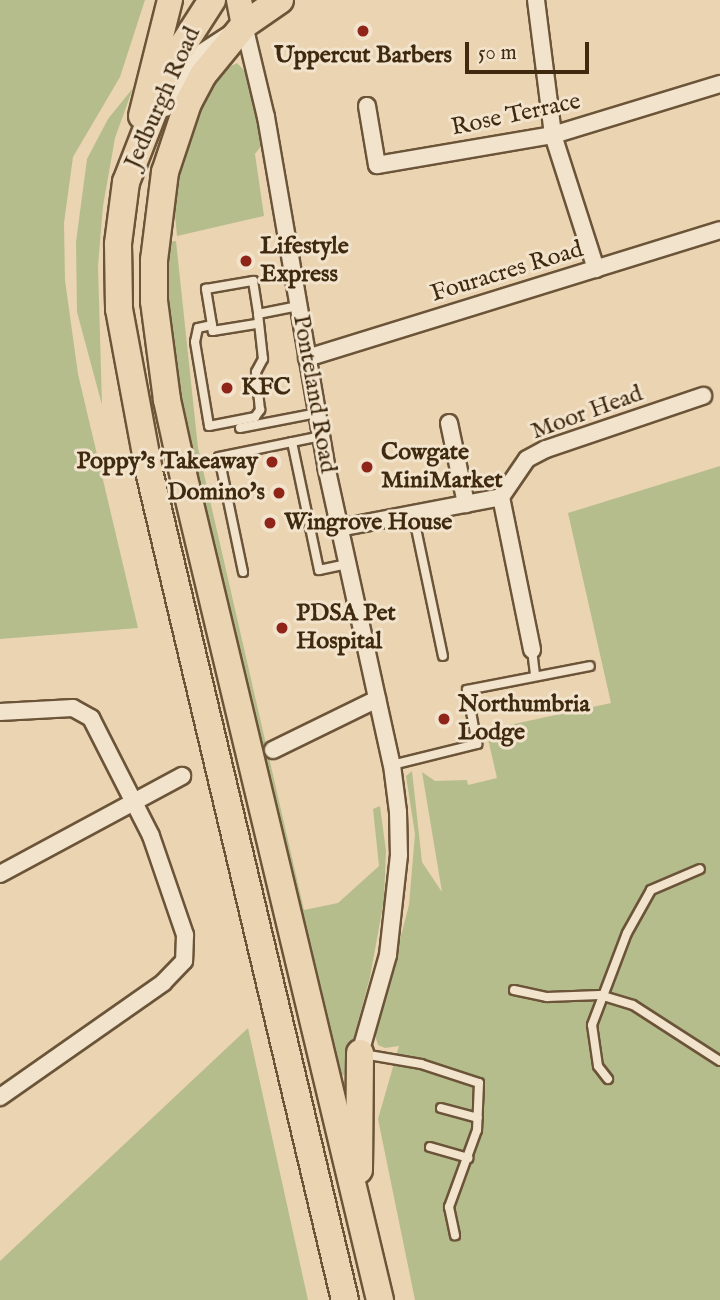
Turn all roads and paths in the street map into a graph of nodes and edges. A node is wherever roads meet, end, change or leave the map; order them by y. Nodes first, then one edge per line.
1 (170, 0) edge
2 (212, 0) edge
3 (279, 0) edge
4 (536, 0) edge
5 (241, 12) edge
6 (720, 84) edge
7 (368, 106) dead end
8 (553, 135) junction
9 (143, 140) junction
10 (126, 182) junction
11 (720, 230) edge
12 (596, 269) junction
13 (299, 300) junction
14 (258, 314) junction
15 (256, 324) junction
16 (212, 325) junction
17 (307, 358) junction
18 (704, 396) dead end
19 (317, 413) junction
20 (449, 423) dead end
21 (240, 428) dead end
22 (321, 436) junction
23 (292, 442) junction
24 (501, 497) junction
25 (466, 504) junction
26 (412, 514) junction
27 (339, 528) junction
28 (348, 564) junction
29 (243, 572) dead end
30 (532, 650) joint
31 (443, 656) dead end
32 (590, 666) dead end
33 (535, 676) junction
34 (377, 699) junction
35 (0, 712) edge
36 (273, 750) dead end
37 (392, 765) junction
38 (182, 776) dead end
39 (132, 802) junction
40 (700, 869) dead end
41 (0, 874) edge
42 (514, 990) dead end
43 (600, 995) junction
44 (360, 1054) junction
45 (720, 1061) edge
46 (608, 1079) dead end
47 (0, 1097) edge
48 (441, 1108) dead end
49 (478, 1118) junction
50 (430, 1147) dead end
51 (468, 1158) junction
52 (359, 1211) junction
53 (455, 1235) dead end
54 (345, 1300) edge
55 (380, 1300) edge

1 - 10 main road, Jedburgh Road
2 - 9 highway, Jedburgh Road
3 - 5 highway
4 - 8 street
5 - 9 street
5 - 13 street, Ponteland Road
5 - 52 highway
6 - 8 street, Rose Terrace
7 - 8 street, Rose Terrace
8 - 12 street
9 - 10 highway, Jedburgh Road
10 - 54 highway
11 - 12 street, Fouracres Road
12 - 17 street, Fouracres Road
13 - 14 lane
13 - 17 street, Ponteland Road
14 - 15 lane
14 - 16 lane
15 - 16 lane
15 - 16 lane
17 - 19 street, Ponteland Road
18 - 24 street, Moor Head
19 - 21 lane
19 - 22 street, Ponteland Road
20 - 25 street
22 - 23 lane
22 - 27 street, Ponteland Road
23 - 28 lane
23 - 29 lane
24 - 25 street
24 - 30 street
25 - 26 street
26 - 27 street
26 - 31 lane
27 - 28 street, Ponteland Road
28 - 34 street, Ponteland Road
30 - 33 lane
32 - 33 lane
33 - 37 lane
34 - 36 street
34 - 37 street, Ponteland Road
35 - 39 street
37 - 44 street, Ponteland Road
38 - 39 street
39 - 41 street
39 - 47 street
40 - 43 lane
42 - 43 lane
43 - 45 lane
43 - 46 lane
44 - 49 lane
44 - 52 highway
48 - 49 lane
49 - 51 lane
50 - 51 lane
51 - 53 lane
52 - 55 highway

